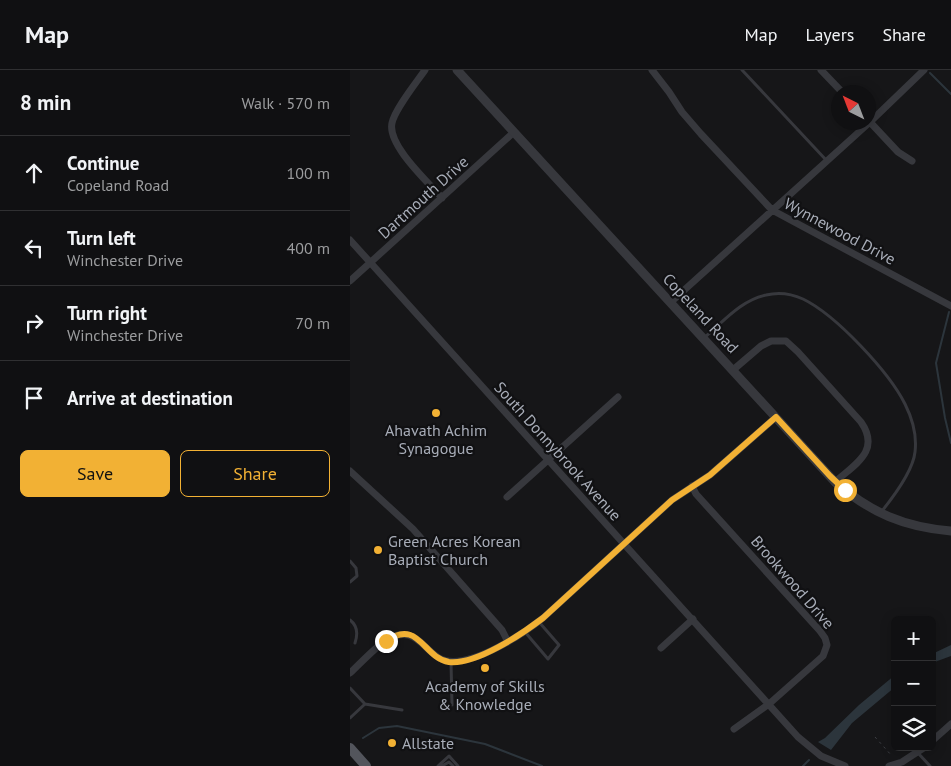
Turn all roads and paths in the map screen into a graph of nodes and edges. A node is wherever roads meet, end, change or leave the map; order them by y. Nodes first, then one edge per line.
1 (424, 70) edge
2 (456, 70) edge
3 (652, 70) edge
4 (742, 70) edge
5 (821, 70) edge
6 (924, 70) edge
7 (835, 85) edge
8 (876, 115) edge
9 (876, 128) edge
10 (860, 130) edge
11 (514, 132) junction
12 (827, 161) junction
13 (912, 161) dead end
14 (442, 198) junction
15 (772, 210) junction
16 (350, 240) edge
17 (371, 263) junction
18 (350, 281) edge
19 (671, 302) junction
20 (951, 306) edge
21 (704, 338) junction
22 (733, 370) junction
23 (618, 397) dead end
24 (776, 417) junction
25 (549, 461) junction
26 (350, 471) edge
27 (836, 482) junction
28 (692, 486) junction
29 (507, 497) dead end
30 (880, 513) junction
31 (951, 531) edge
32 (623, 543) junction
33 (350, 561) edge
34 (350, 582) edge
35 (693, 619) junction
36 (350, 620) edge
37 (538, 622) junction
38 (524, 632) junction
39 (508, 642) junction
40 (355, 643) dead end
41 (661, 648) dead end
42 (451, 662) junction
43 (350, 673) edge
44 (350, 688) edge
45 (365, 704) junction
46 (769, 704) junction
47 (452, 705) dead end
48 (402, 710) dead end
49 (350, 718) edge
50 (951, 724) edge
51 (734, 729) dead end
52 (875, 737) dead end
53 (936, 737) edge
54 (350, 748) edge
55 (920, 751) edge
56 (918, 753) junction
57 (892, 756) dead end
58 (830, 764) edge
59 (366, 766) edge
60 (440, 766) edge
61 (453, 766) edge
62 (458, 766) edge
63 (845, 766) edge
64 (889, 766) edge
65 (930, 766) edge

1 - 14 street
2 - 11 street, Copeland Road
3 - 15 street, Wynnewood Drive
4 - 12 lane
5 - 7 street
6 - 8 street
9 - 13 street
10 - 12 street
11 - 14 street, Dartmouth Drive
11 - 19 street, Copeland Road
12 - 15 street
14 - 17 street, Dartmouth Drive
15 - 19 street
15 - 20 street, Wynnewood Drive
16 - 17 street, South Donnybrook Avenue
17 - 18 street, Dartmouth Drive
17 - 25 street, South Donnybrook Avenue
19 - 21 street, Copeland Road
21 - 22 street, Copeland Road
21 - 30 lane
22 - 24 street, Copeland Road
22 - 27 street
23 - 25 street
24 - 27 street, Copeland Road
24 - 28 street
25 - 29 street
25 - 32 street, South Donnybrook Avenue
26 - 39 street
27 - 30 street, Copeland Road
28 - 32 street
28 - 46 street, Brookwood Drive
30 - 31 street, Copeland Road
32 - 35 street, South Donnybrook Avenue
32 - 37 street
33 - 34 lane
35 - 41 street
35 - 46 street, South Donnybrook Avenue
36 - 40 lane
37 - 38 street
37 - 38 lane
38 - 39 street
39 - 42 street
42 - 43 street
42 - 47 lane
44 - 45 lane
45 - 48 lane
45 - 49 lane
46 - 51 street, Brookwood Drive
46 - 58 street, South Donnybrook Avenue
50 - 53 street
52 - 57 path
54 - 59 main road
55 - 56 street
56 - 64 street
56 - 65 lane
58 - 63 street, South Donnybrook Avenue
60 - 61 lane
60 - 62 lane

